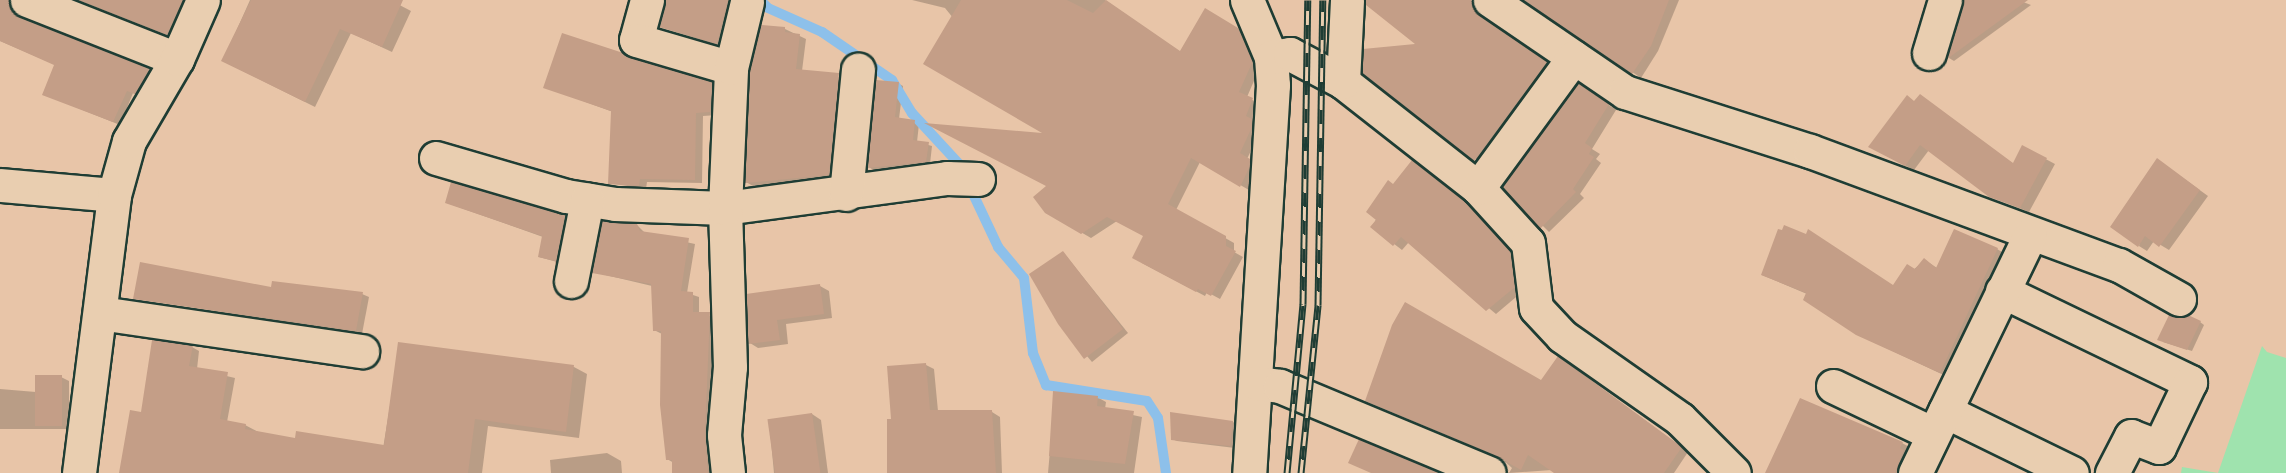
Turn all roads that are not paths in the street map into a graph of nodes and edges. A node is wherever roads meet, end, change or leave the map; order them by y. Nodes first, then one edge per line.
1 (27, 0) edge
2 (203, 0) edge
3 (647, 0) edge
4 (1247, 0) edge
5 (1347, 0) edge
6 (1490, 0) edge
7 (1945, 0) edge
8 (747, 2) dead end
9 (1929, 52) dead end
10 (1271, 57) junction
11 (1574, 57) junction
12 (177, 59) junction
13 (731, 68) junction
14 (858, 70) dead end
15 (1343, 82) junction
16 (436, 158) dead end
17 (978, 179) dead end
18 (0, 185) edge
19 (1478, 188) junction
20 (846, 194) junction
21 (114, 195) junction
22 (587, 200) junction
23 (724, 208) junction
24 (2030, 235) junction
25 (571, 281) dead end
26 (2002, 291) junction
27 (2178, 299) dead end
28 (100, 313) junction
29 (362, 351) dead end
30 (1256, 383) junction
31 (1833, 386) dead end
32 (1939, 422) junction
33 (80, 473) edge
34 (728, 473) edge
35 (1249, 473) edge
36 (1489, 473) edge
37 (1734, 473) edge
38 (1915, 473) edge
39 (2072, 473) edge
40 (2112, 473) edge

1 - 12 street
2 - 12 street
3 - 13 street
4 - 10 street
5 - 15 street
6 - 11 street
7 - 9 street
8 - 13 street
10 - 15 street
10 - 30 street
11 - 19 street
11 - 24 street
12 - 21 street
13 - 23 street
14 - 20 street
15 - 19 street
16 - 22 street
17 - 20 street
18 - 21 street
19 - 37 street
20 - 23 street
21 - 28 street
22 - 23 street
22 - 25 street
23 - 34 street
24 - 26 street
24 - 27 street
26 - 32 street
26 - 40 street
28 - 29 street
28 - 33 street
30 - 35 street
30 - 36 street
31 - 32 street
32 - 38 street
32 - 39 street

